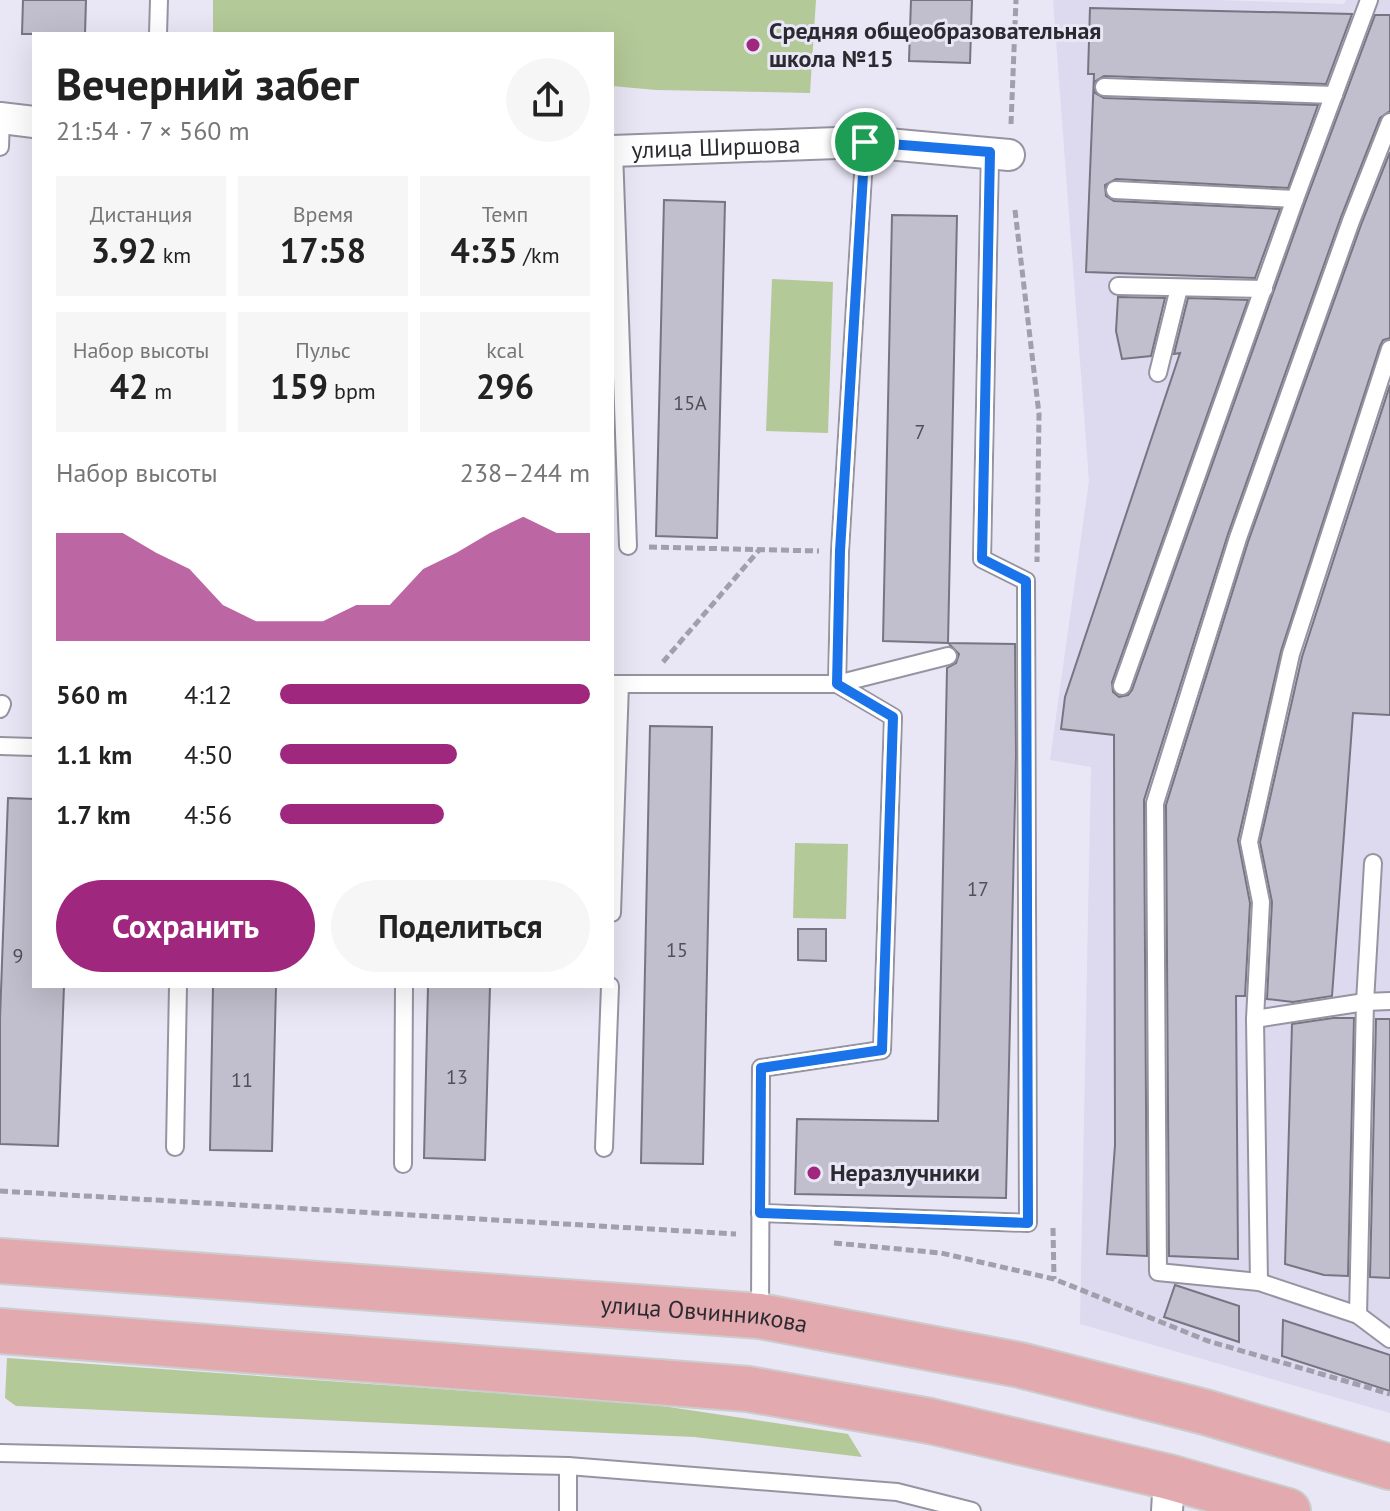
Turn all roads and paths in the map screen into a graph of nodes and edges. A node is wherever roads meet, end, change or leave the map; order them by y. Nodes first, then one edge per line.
1 (159, 0) edge
2 (1369, 0) edge
3 (158, 32) edge
4 (1104, 87) dead end
5 (1334, 95) junction
6 (32, 122) edge
7 (1390, 122) edge
8 (0, 128) edge
9 (865, 142) junction
10 (614, 151) edge
11 (1000, 154) joint
12 (614, 177) edge
13 (1115, 190) dead end
14 (1295, 199) junction
15 (1118, 286) dead end
16 (1179, 288) junction
17 (1264, 289) junction
18 (1390, 349) edge
19 (1158, 373) dead end
20 (628, 546) joint
21 (760, 549) junction
22 (840, 551) junction
23 (948, 656) dead end
24 (616, 684) edge
25 (644, 684) junction
26 (837, 684) junction
27 (1122, 686) dead end
28 (0, 746) edge
29 (32, 747) edge
30 (614, 798) edge
31 (1373, 863) dead end
32 (178, 988) edge
33 (404, 988) edge
34 (610, 988) edge
35 (1390, 1001) edge
36 (1365, 1002) junction
37 (1255, 1019) junction
38 (175, 1147) dead end
39 (604, 1148) dead end
40 (403, 1164) dead end
41 (0, 1191) edge
42 (760, 1213) junction
43 (760, 1235) junction
44 (820, 1241) dead end
45 (0, 1261) edge
46 (1259, 1282) junction
47 (1358, 1315) junction
48 (760, 1316) junction
49 (0, 1331) edge
50 (1390, 1339) edge
51 (1390, 1394) edge
52 (0, 1453) edge
53 (568, 1466) junction
54 (1390, 1467) edge
55 (1168, 1494) edge
56 (568, 1511) edge
57 (972, 1511) edge
58 (1288, 1511) edge

1 - 3 lane
2 - 5 lane
4 - 5 lane
5 - 14 lane
6 - 8 street
7 - 46 lane
9 - 10 street, улица Ширшова
9 - 11 street, улица Ширшова
9 - 22 lane
11 - 42 lane
12 - 20 lane
13 - 14 lane
14 - 17 lane
15 - 16 lane
16 - 17 lane
16 - 19 lane
17 - 27 lane
18 - 37 lane
20 - 21 path
21 - 22 path
21 - 25 path
22 - 26 lane
23 - 26 lane
24 - 25 lane
24 - 30 lane
25 - 26 lane
26 - 42 lane
28 - 29 lane
31 - 36 lane
32 - 38 lane
33 - 40 lane
34 - 39 lane
35 - 36 lane
36 - 37 lane
36 - 47 lane
37 - 46 lane
41 - 43 path
42 - 43 lane
43 - 48 lane
44 - 51 path
45 - 48 main road, улица Овчинникова
46 - 47 lane
47 - 50 lane
48 - 54 main road, улица Овчинникова
49 - 55 main road
52 - 53 lane
53 - 56 lane
53 - 57 lane
55 - 58 main road

